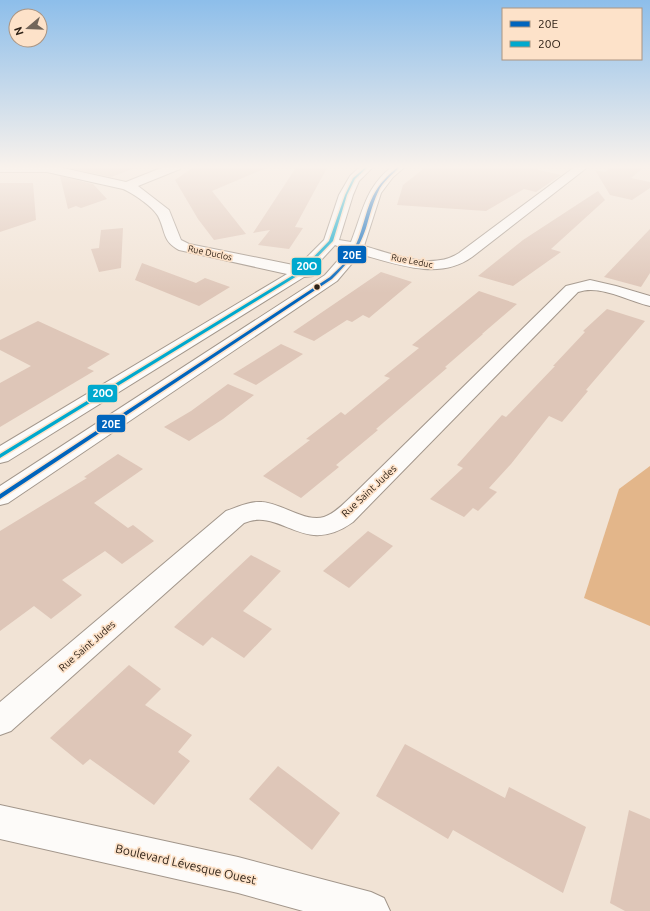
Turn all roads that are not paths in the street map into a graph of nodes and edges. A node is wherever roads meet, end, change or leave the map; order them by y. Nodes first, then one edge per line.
1 (159, 209) edge
2 (342, 209) edge
3 (368, 209) edge
4 (526, 209) edge
5 (331, 241) junction
6 (356, 248) junction
7 (301, 272) junction
8 (331, 278) junction
9 (650, 301) edge
10 (0, 456) edge
11 (0, 497) edge
12 (0, 721) edge
13 (0, 822) edge
14 (371, 911) edge

1 - 7 street, Rue Duclos
2 - 5 street
3 - 6 street
4 - 6 street, Rue Leduc
5 - 6 street, Rue Leduc
5 - 7 street
6 - 8 street
7 - 8 street, Rue Duclos
7 - 10 street
8 - 11 street
9 - 12 street, Rue Saint Judes
13 - 14 street, Boulevard Lévesque Ouest

